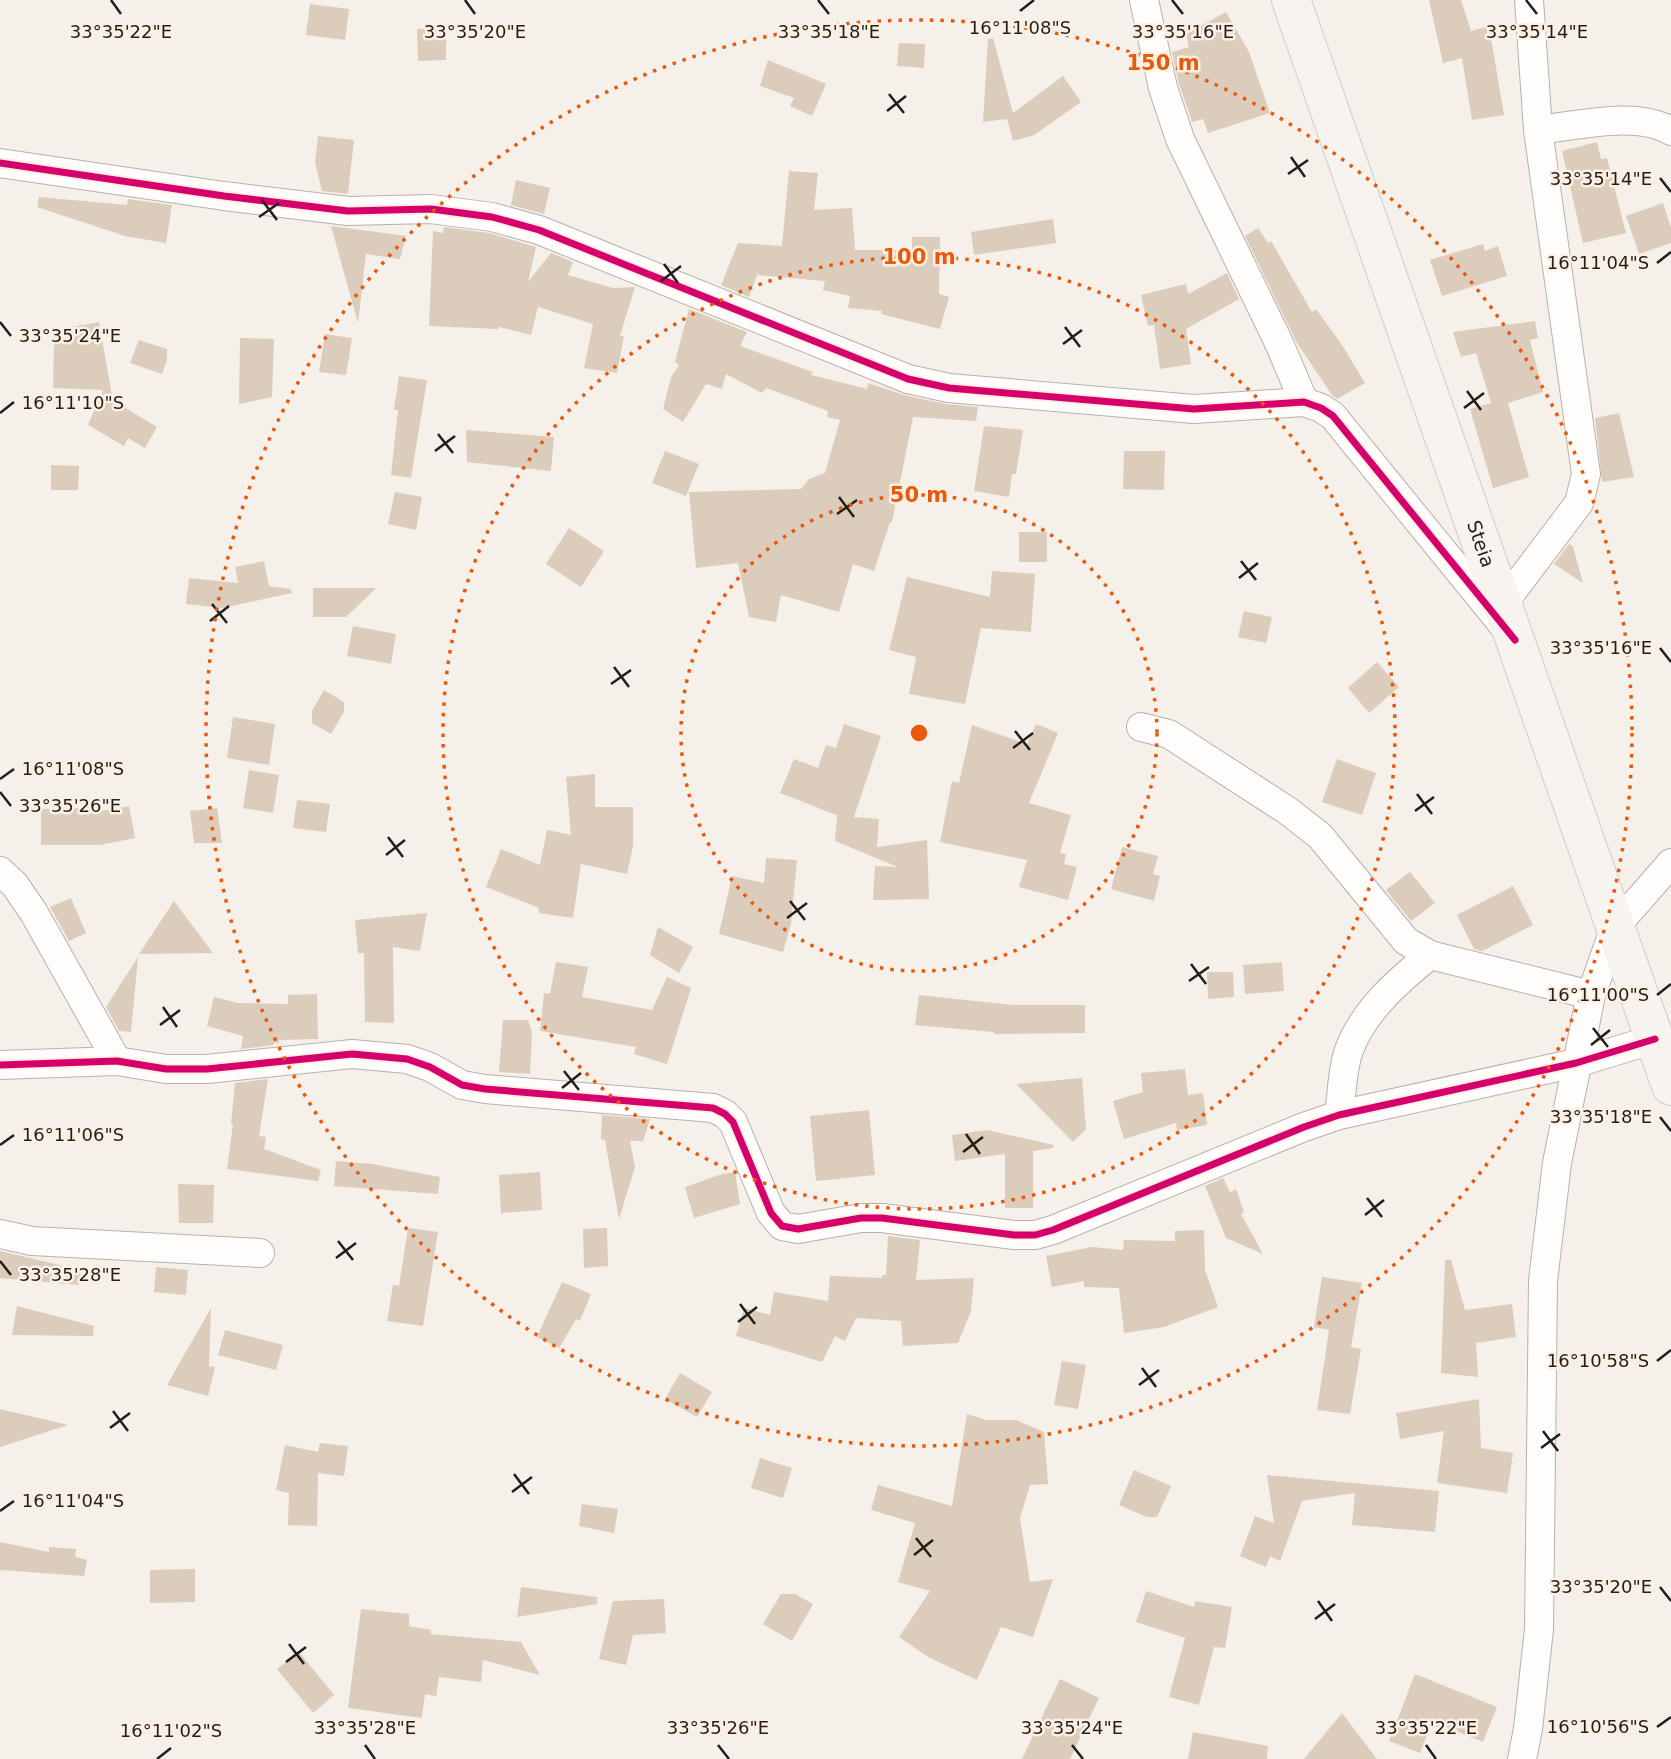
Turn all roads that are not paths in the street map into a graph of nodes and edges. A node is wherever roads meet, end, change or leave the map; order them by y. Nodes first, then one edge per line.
1 (1143, 0) edge
2 (1291, 0) edge
3 (1529, 0) edge
4 (1538, 130) junction
5 (1671, 131) edge
6 (0, 163) edge
7 (1304, 402) junction
8 (1508, 622) junction
9 (1141, 727) dead end
10 (1671, 863) edge
11 (0, 871) edge
12 (1615, 927) junction
13 (1430, 956) junction
14 (1591, 995) junction
15 (1655, 1039) junction
16 (117, 1061) junction
17 (1576, 1063) junction
18 (0, 1065) edge
19 (1671, 1086) edge
20 (1339, 1115) junction
21 (0, 1234) edge
22 (260, 1253) dead end
23 (1522, 1759) edge

1 - 7 street
2 - 8 main road, Steia
3 - 4 street
4 - 5 street
4 - 8 street
6 - 7 street
7 - 8 street
8 - 12 main road, Steia
9 - 13 street
10 - 12 street
11 - 16 street
12 - 14 street
12 - 15 main road, Steia
13 - 14 street
13 - 20 street
14 - 17 street
15 - 17 street
15 - 19 main road, Steia
16 - 18 street
16 - 20 street
17 - 20 street
17 - 23 street
21 - 22 street

